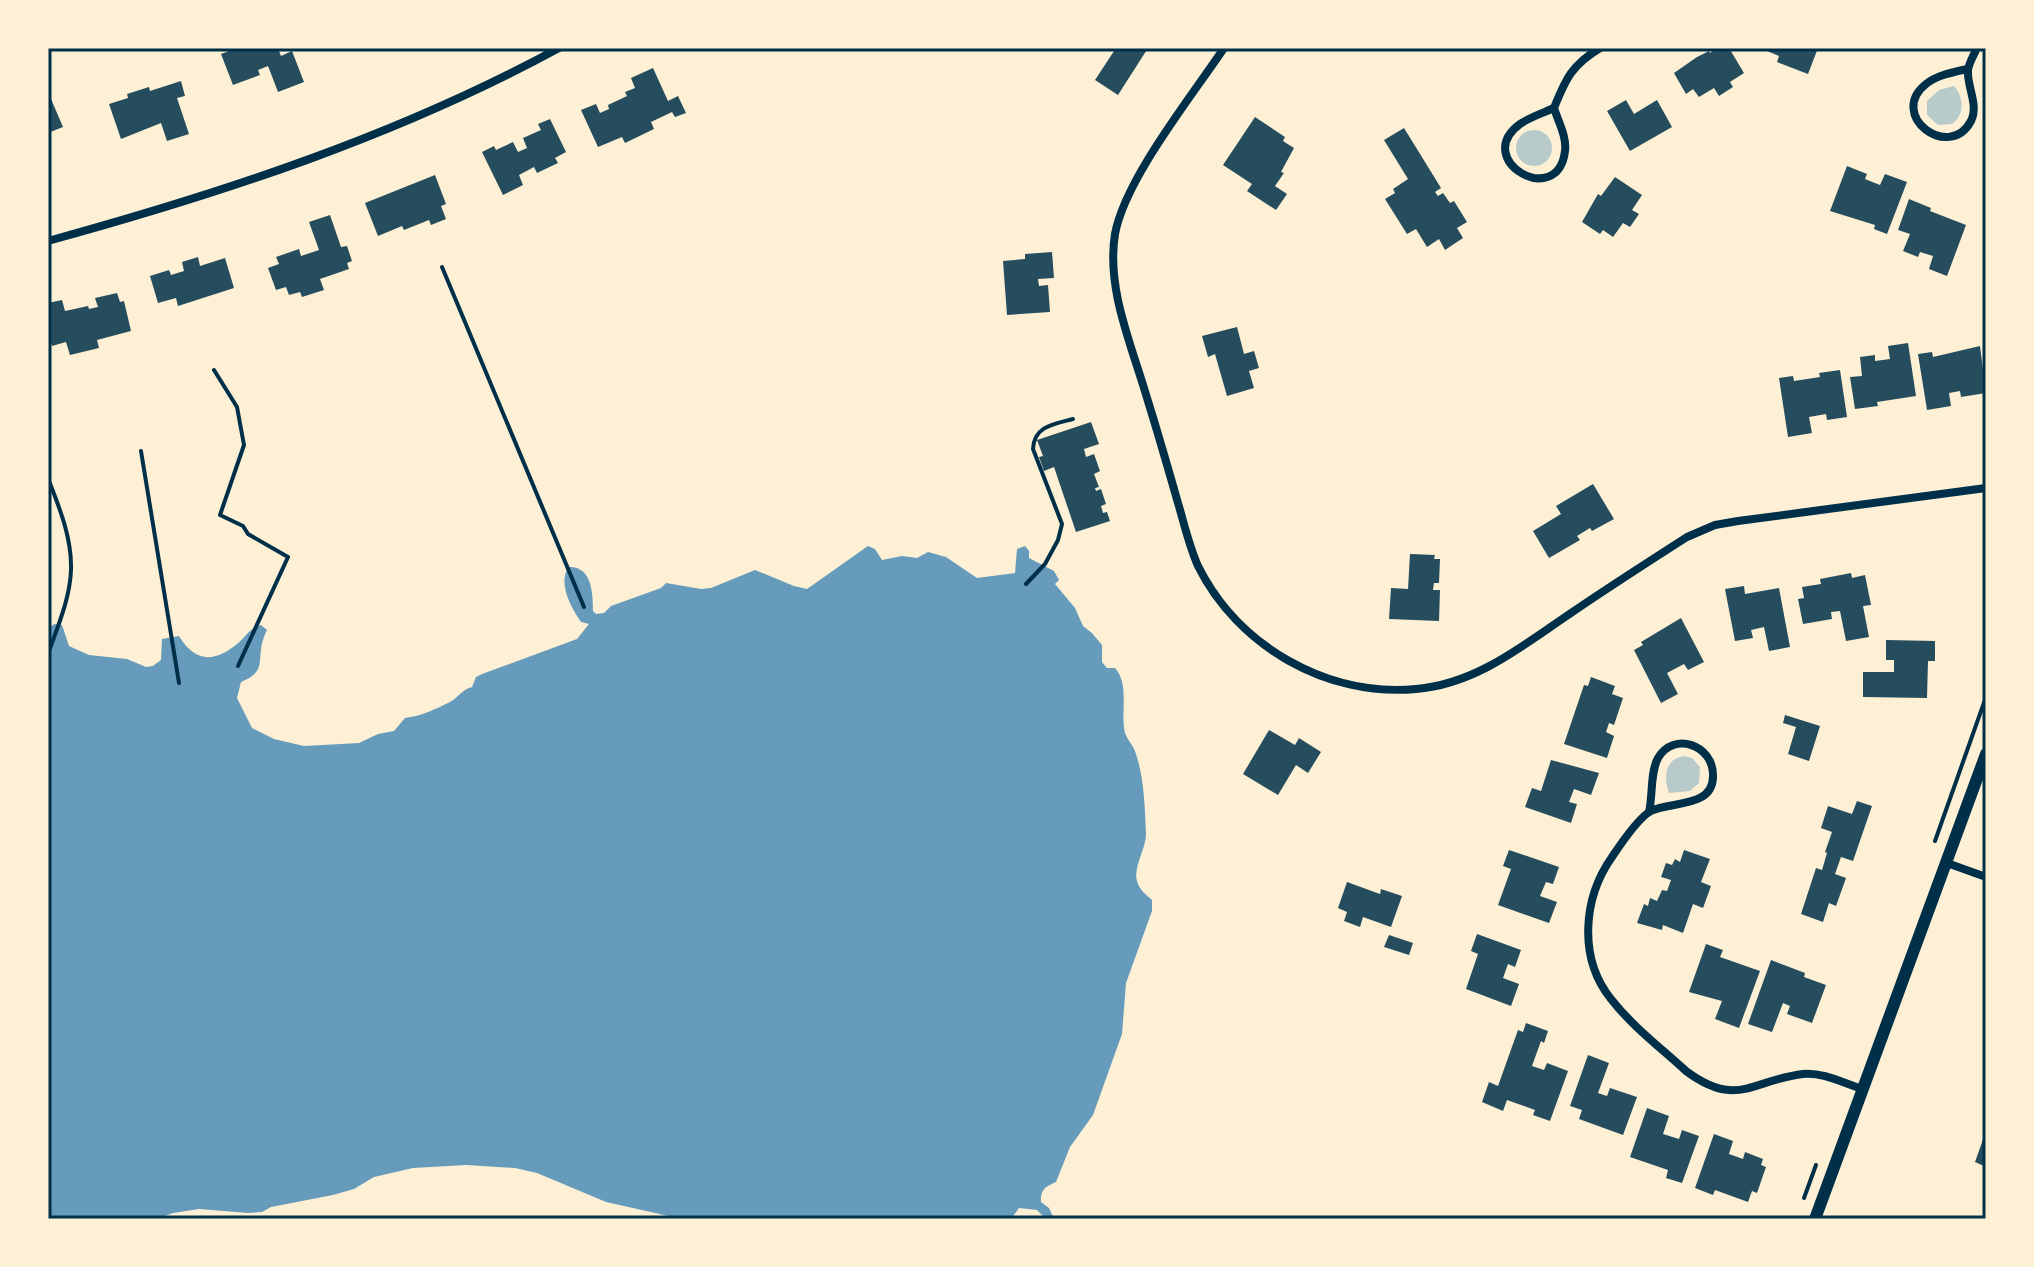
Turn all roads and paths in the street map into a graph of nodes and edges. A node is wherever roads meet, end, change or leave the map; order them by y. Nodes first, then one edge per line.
1 (559, 48) edge
2 (1224, 48) edge
3 (1600, 48) edge
4 (1977, 48) edge
5 (1967, 69) junction
6 (1554, 108) junction
7 (48, 241) edge
8 (442, 267) dead end
9 (214, 370) dead end
10 (1073, 419) dead end
11 (141, 451) dead end
12 (49, 481) edge
13 (1986, 488) edge
14 (1026, 584) dead end
15 (584, 607) dead end
16 (48, 654) edge
17 (238, 666) dead end
18 (179, 683) dead end
19 (1986, 754) edge
20 (1649, 812) junction
21 (1947, 863) junction
22 (1986, 877) edge
23 (1862, 1089) junction
24 (1815, 1219) edge

1 - 7 street
2 - 13 street
3 - 6 street
4 - 5 street
5 - 5 street
6 - 6 street
8 - 15 path
9 - 17 path
10 - 14 path
11 - 18 path
12 - 16 path
19 - 21 street
20 - 20 street
20 - 23 street
21 - 22 street
21 - 23 street
23 - 24 street

